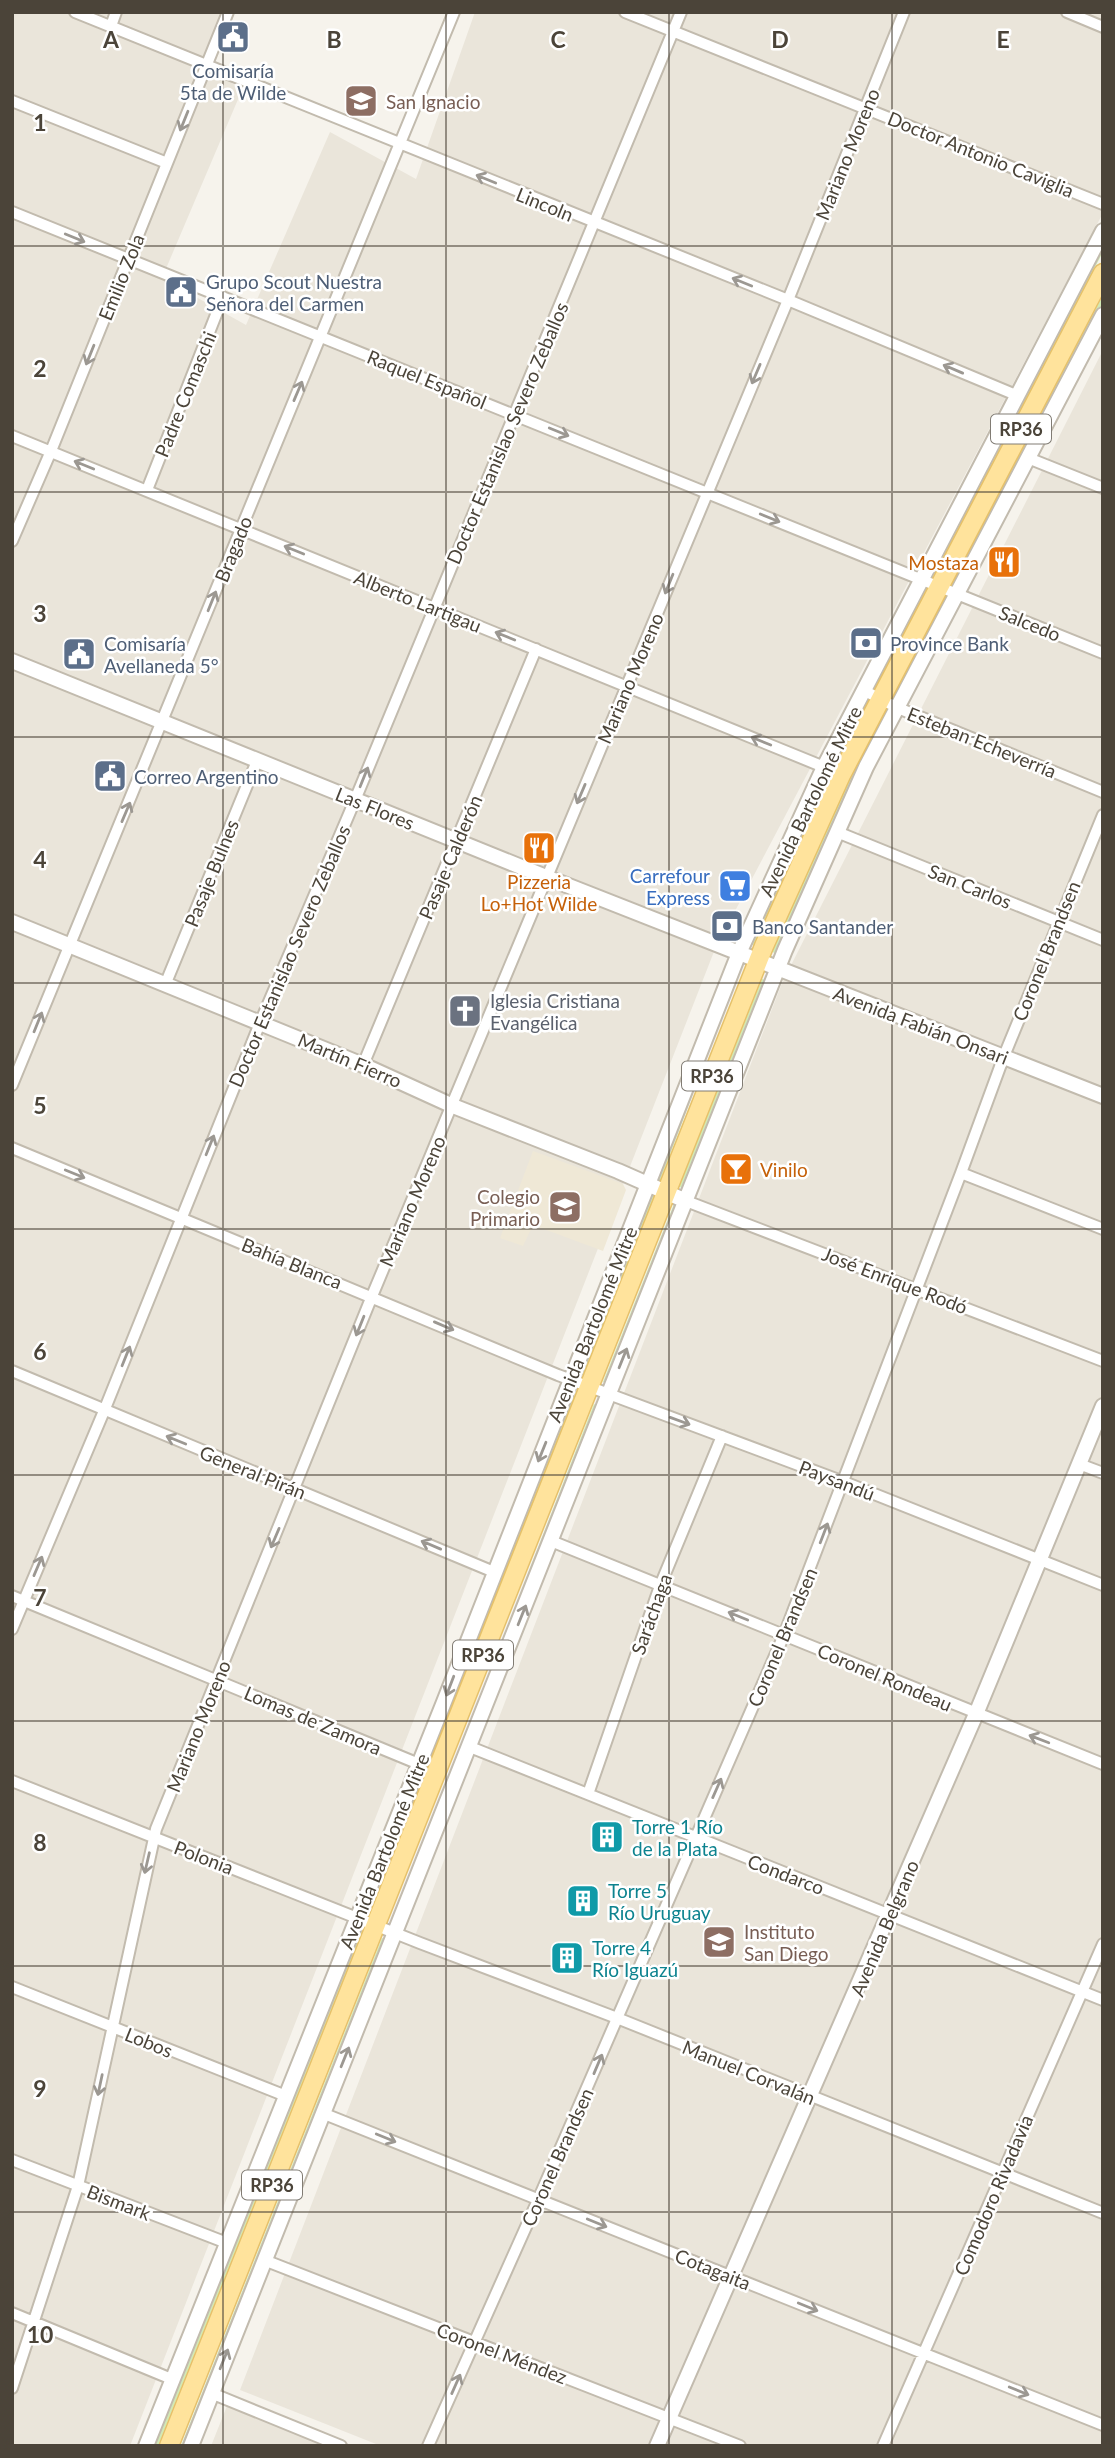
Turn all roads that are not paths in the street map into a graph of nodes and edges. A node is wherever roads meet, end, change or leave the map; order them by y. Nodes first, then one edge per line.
1 (75, 12) edge
2 (116, 12) edge
3 (228, 12) edge
4 (454, 12) edge
5 (625, 12) edge
6 (681, 12) edge
7 (904, 12) edge
8 (1067, 12) edge
9 (111, 26) junction
10 (1103, 27) edge
11 (673, 32) junction
12 (207, 65) junction
13 (12, 101) edge
14 (866, 107) junction
15 (399, 143) junction
16 (167, 163) junction
17 (1103, 204) edge
18 (12, 212) edge
19 (594, 223) junction
20 (1103, 231) edge
21 (128, 259) junction
22 (1103, 273) edge
23 (223, 297) junction
24 (788, 300) junction
25 (1102, 320) edge
26 (321, 337) junction
27 (1016, 395) junction
28 (515, 414) junction
29 (12, 436) edge
30 (51, 451) junction
31 (1028, 458) junction
32 (1103, 488) edge
33 (147, 490) junction
34 (706, 492) junction
35 (241, 529) junction
36 (12, 541) edge
37 (922, 579) junction
38 (939, 586) junction
39 (958, 593) junction
40 (434, 607) junction
41 (536, 649) junction
42 (1103, 653) edge
43 (12, 661) edge
44 (627, 686) junction
45 (863, 690) junction
46 (881, 699) junction
47 (898, 708) junction
48 (163, 723) junction
49 (257, 761) junction
50 (824, 766) junction
51 (1103, 792) edge
52 (355, 800) junction
53 (1103, 815) edge
54 (836, 832) junction
55 (457, 841) junction
56 (546, 877) junction
57 (1058, 921) junction
58 (12, 922) edge
59 (1103, 940) edge
60 (69, 946) junction
61 (739, 953) junction
62 (758, 960) junction
63 (778, 969) junction
64 (165, 985) junction
65 (260, 1023) junction
66 (1004, 1056) junction
67 (363, 1065) junction
68 (12, 1085) edge
69 (1103, 1096) edge
70 (453, 1105) junction
71 (12, 1148) edge
72 (961, 1174) junction
73 (648, 1183) junction
74 (667, 1192) junction
75 (686, 1201) junction
76 (181, 1217) junction
77 (1103, 1230) edge
78 (917, 1288) junction
79 (372, 1296) junction
80 (1103, 1361) edge
81 (12, 1371) edge
82 (570, 1379) junction
83 (590, 1387) junction
84 (608, 1394) junction
85 (1103, 1406) edge
86 (104, 1410) junction
87 (722, 1436) junction
88 (1079, 1464) junction
89 (1103, 1473) edge
90 (844, 1482) junction
91 (295, 1489) junction
92 (551, 1541) junction
93 (1041, 1560) junction
94 (494, 1572) junction
95 (1103, 1585) edge
96 (660, 1586) junction
97 (12, 1596) edge
98 (24, 1601) junction
99 (12, 1629) edge
100 (784, 1635) junction
101 (216, 1680) junction
102 (976, 1714) junction
103 (470, 1747) junction
104 (419, 1764) junction
105 (1103, 1764) edge
106 (12, 1781) edge
107 (588, 1794) junction
108 (153, 1837) junction
109 (695, 1838) junction
110 (890, 1915) junction
111 (358, 1917) junction
112 (376, 1924) junction
113 (396, 1932) junction
114 (1103, 1944) edge
115 (12, 1987) edge
116 (1082, 1992) junction
117 (1103, 2000) edge
118 (617, 2018) junction
119 (112, 2027) junction
120 (286, 2096) junction
121 (810, 2097) junction
122 (322, 2113) junction
123 (12, 2160) edge
124 (1003, 2171) junction
125 (78, 2186) junction
126 (538, 2200) junction
127 (1103, 2213) edge
128 (227, 2244) junction
129 (264, 2260) junction
130 (732, 2277) junction
131 (12, 2313) edge
132 (35, 2322) junction
133 (474, 2343) junction
134 (925, 2353) junction
135 (173, 2380) junction
136 (12, 2388) edge
137 (211, 2393) junction
138 (669, 2418) junction
139 (1103, 2425) edge
140 (146, 2446) edge
141 (169, 2446) edge
142 (191, 2446) edge
143 (341, 2446) edge
144 (428, 2446) edge
145 (657, 2446) edge
146 (740, 2446) edge
147 (883, 2446) edge

1 - 9 street, Lincoln
2 - 9 street
3 - 12 street, Emilio Zola
4 - 15 street, Bragado
5 - 11 street, Doctor Antonio Caviglia
6 - 11 street, Doctor Estanislao Severo Zeballos
7 - 14 street, Mariano Moreno
8 - 10 street
9 - 12 street, Lincoln
11 - 14 street, Doctor Antonio Caviglia
11 - 19 street, Doctor Estanislao Severo Zeballos
12 - 15 street, Lincoln
12 -> 16 street, Emilio Zola
13 - 16 street
14 - 17 street, Doctor Antonio Caviglia
14 - 24 street, Mariano Moreno
19 -> 15 street, Lincoln
15 - 26 street, Bragado
16 - 21 street, Emilio Zola
18 -> 21 street, Raquel Español
24 -> 19 street, Lincoln
19 - 28 street, Doctor Estanislao Severo Zeballos
20 - 27 street, Avenida Bartolomé Mitre
21 - 23 street, Raquel Español
21 -> 30 street, Emilio Zola
22 - 38 main road, Avenida Bartolomé Mitre / RP36
23 - 26 street, Raquel Español
23 - 33 street, Padre Comaschi
27 -> 24 street, Lincoln
24 -> 34 street, Mariano Moreno
25 - 31 street, Avenida Bartolomé Mitre
26 - 28 street, Raquel Español
35 -> 26 street, Bragado
27 - 37 street, Avenida Bartolomé Mitre
28 -> 34 street, Raquel Español
28 - 40 street, Doctor Estanislao Severo Zeballos
29 - 30 street, Alberto Lartigau
33 -> 30 street, Alberto Lartigau
30 - 36 street, Emilio Zola
31 - 32 street
31 - 39 street, Avenida Bartolomé Mitre
33 - 35 street, Alberto Lartigau
34 -> 37 street, Raquel Español
34 -> 44 street, Mariano Moreno
40 -> 35 street, Alberto Lartigau
48 -> 35 street, Bragado
37 - 38 street, Raquel Español
37 - 45 street, Avenida Bartolomé Mitre
38 - 39 street, Raquel Español
38 - 46 main road, Avenida Bartolomé Mitre / RP36
39 - 42 street, Salcedo
39 - 47 street, Avenida Bartolomé Mitre
41 -> 40 street, Alberto Lartigau
52 -> 40 street, Doctor Estanislao Severo Zeballos
41 - 44 street, Alberto Lartigau
41 - 55 street, Pasaje Calderón
43 - 48 street, Las Flores
50 -> 44 street, Alberto Lartigau
44 -> 56 street, Mariano Moreno
45 - 46 street, Esteban Echeverría
45 - 50 street, Avenida Bartolomé Mitre
46 - 47 street, Esteban Echeverría
46 - 62 main road, Avenida Bartolomé Mitre / RP36
47 - 51 street, Esteban Echeverría
47 - 54 street, Avenida Bartolomé Mitre
48 - 49 street, Las Flores
60 -> 48 street, Bragado
49 - 52 street, Las Flores
49 - 64 street, Pasaje Bulnes
50 - 61 street, Avenida Bartolomé Mitre
52 - 55 street, Las Flores
52 - 65 street, Doctor Estanislao Severo Zeballos
53 - 57 street, Coronel Brandsen
54 - 57 street, San Carlos
54 - 63 street, Avenida Bartolomé Mitre
55 - 56 street, Las Flores
55 - 67 street, Pasaje Calderón
56 - 61 street, Las Flores
56 - 70 street, Mariano Moreno
57 - 59 street, San Carlos
57 - 66 street, Coronel Brandsen
58 - 60 street, Martín Fierro
60 - 64 street, Martín Fierro
68 -> 60 street, Bragado
61 - 62 street, Avenida Fabián Onsari
61 - 73 street, Avenida Bartolomé Mitre
62 - 63 street, Avenida Fabián Onsari
62 - 74 main road, Avenida Bartolomé Mitre / RP36
63 - 66 street, Avenida Fabián Onsari
63 - 75 street, Avenida Bartolomé Mitre
64 - 65 street, Martín Fierro
65 - 67 street, Martín Fierro
76 -> 65 street, Doctor Estanislao Severo Zeballos
66 - 69 street, Avenida Fabián Onsari
66 - 72 street, Coronel Brandsen
67 - 70 street, Martín Fierro
70 - 73 street, Martín Fierro
70 - 79 street, Mariano Moreno
71 -> 76 street, Bahía Blanca
72 - 77 street
72 - 78 street, Coronel Brandsen
73 - 74 street, Martín Fierro
73 - 82 street, Avenida Bartolomé Mitre
74 - 75 street, Martín Fierro
74 - 83 main road, Avenida Bartolomé Mitre / RP36
75 - 78 street, José Enrique Rodó
84 -> 75 street, Avenida Bartolomé Mitre
76 - 79 street, Bahía Blanca
86 -> 76 street, Doctor Estanislao Severo Zeballos
78 - 80 street, José Enrique Rodó
78 - 90 street, Coronel Brandsen
79 -> 82 street, Bahía Blanca
79 -> 91 street, Mariano Moreno
81 - 86 street, General Pirán
82 - 83 street, Paysandú
82 -> 94 street, Avenida Bartolomé Mitre
83 - 84 street, Paysandú
83 - 112 main road, Avenida Bartolomé Mitre / RP36
84 -> 87 street, Paysandú
84 - 92 street, Avenida Bartolomé Mitre
85 - 88 street, Avenida Belgrano
91 -> 86 street, General Pirán
98 -> 86 street, Doctor Estanislao Severo Zeballos
87 - 90 street, Paysandú
87 - 96 street, Saráchaga
88 - 89 street
88 - 93 street, Avenida Belgrano
90 - 93 street, Paysandú
100 -> 90 street, Coronel Brandsen
94 -> 91 street, General Pirán
91 -> 101 street, Mariano Moreno
92 - 96 street, Coronel Rondeau
103 -> 92 street, Avenida Bartolomé Mitre
93 - 95 street, Paysandú
93 - 102 street, Avenida Belgrano
94 -> 104 street, Avenida Bartolomé Mitre
100 -> 96 street, Coronel Rondeau
96 - 107 street, Saráchaga
97 - 98 street, Lomas de Zamora
98 - 99 street, Doctor Estanislao Severo Zeballos
98 - 101 street, Lomas de Zamora
100 - 102 street, Coronel Rondeau
109 -> 100 street, Coronel Brandsen
101 - 104 street, Lomas de Zamora
101 - 108 street, Mariano Moreno
105 -> 102 street, Coronel Rondeau
102 - 110 street, Avenida Belgrano
103 - 107 street, Condarco
103 - 113 street, Avenida Bartolomé Mitre
104 - 111 street, Avenida Bartolomé Mitre
106 - 108 street, Polonia
107 - 109 street, Condarco
108 - 111 street, Polonia
108 -> 119 street, Mariano Moreno
109 - 110 street, Condarco
109 - 118 street, Coronel Brandsen
110 - 116 street, Condarco
110 - 121 street, Avenida Belgrano
111 - 112 street, Polonia
111 - 120 street, Avenida Bartolomé Mitre
112 - 113 street, Polonia
112 - 141 main road, Avenida Bartolomé Mitre / RP36
113 - 118 street, Manuel Corvalán
122 -> 113 street, Avenida Bartolomé Mitre
114 - 116 street, Comodoro Rivadavia
115 - 119 street, Lobos
116 - 117 street, Condarco
116 - 124 street, Comodoro Rivadavia
118 - 121 street, Manuel Corvalán
126 -> 118 street, Coronel Brandsen
119 - 120 street, Lobos
119 -> 125 street, Mariano Moreno
120 - 128 street, Avenida Bartolomé Mitre
121 - 124 street, Manuel Corvalán
121 - 130 street, Avenida Belgrano
122 -> 126 street, Cotagaita
122 - 129 street, Avenida Bartolomé Mitre
123 - 125 street, Bismark
124 - 127 street, Manuel Corvalán
124 - 134 street, Comodoro Rivadavia
125 - 128 street, Bismark
125 - 132 street, Mariano Moreno
126 -> 130 street, Cotagaita
126 - 133 street, Coronel Brandsen
128 - 135 street, Avenida Bartolomé Mitre
129 - 133 street, Coronel Méndez
137 -> 129 street, Avenida Bartolomé Mitre
130 -> 134 street, Cotagaita
130 - 138 street, Avenida Belgrano
131 - 132 street
132 - 135 street
132 - 136 street, Mariano Moreno
133 - 138 street, Coronel Méndez
144 -> 133 street, Coronel Brandsen
134 -> 139 street, Cotagaita
134 - 147 street, Comodoro Rivadavia
135 - 140 street, Avenida Bartolomé Mitre
137 - 142 street, Avenida Bartolomé Mitre
137 - 143 street
138 - 145 street, Avenida Belgrano
138 - 146 street, Coronel Méndez

